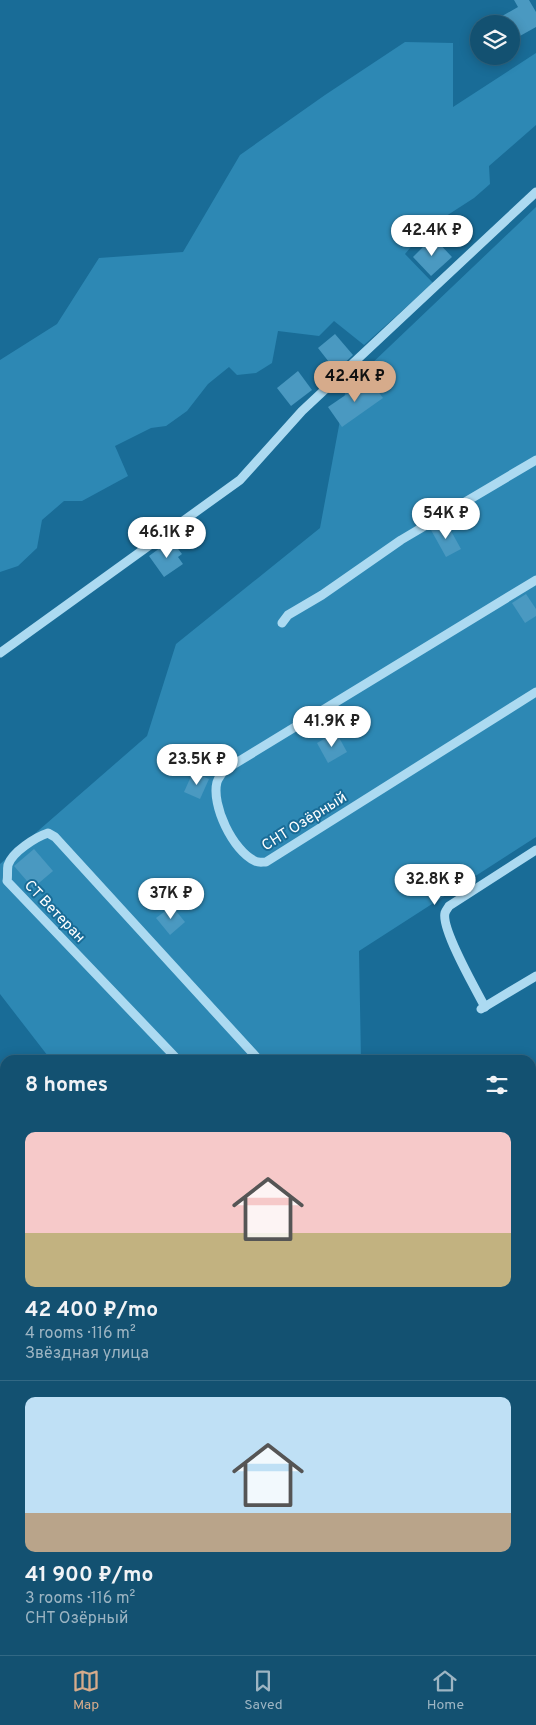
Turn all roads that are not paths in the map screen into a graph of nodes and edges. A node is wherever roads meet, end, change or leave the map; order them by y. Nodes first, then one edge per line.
1 (536, 192) edge
2 (536, 460) edge
3 (536, 580) edge
4 (282, 623) dead end
5 (0, 653) edge
6 (536, 692) edge
7 (536, 850) edge
8 (536, 976) edge
9 (173, 1055) edge
10 (254, 1055) edge

1 - 5 street
2 - 4 street
3 - 6 street, СНТ Озёрный
7 - 8 street
9 - 10 street, СТ Ветеран

